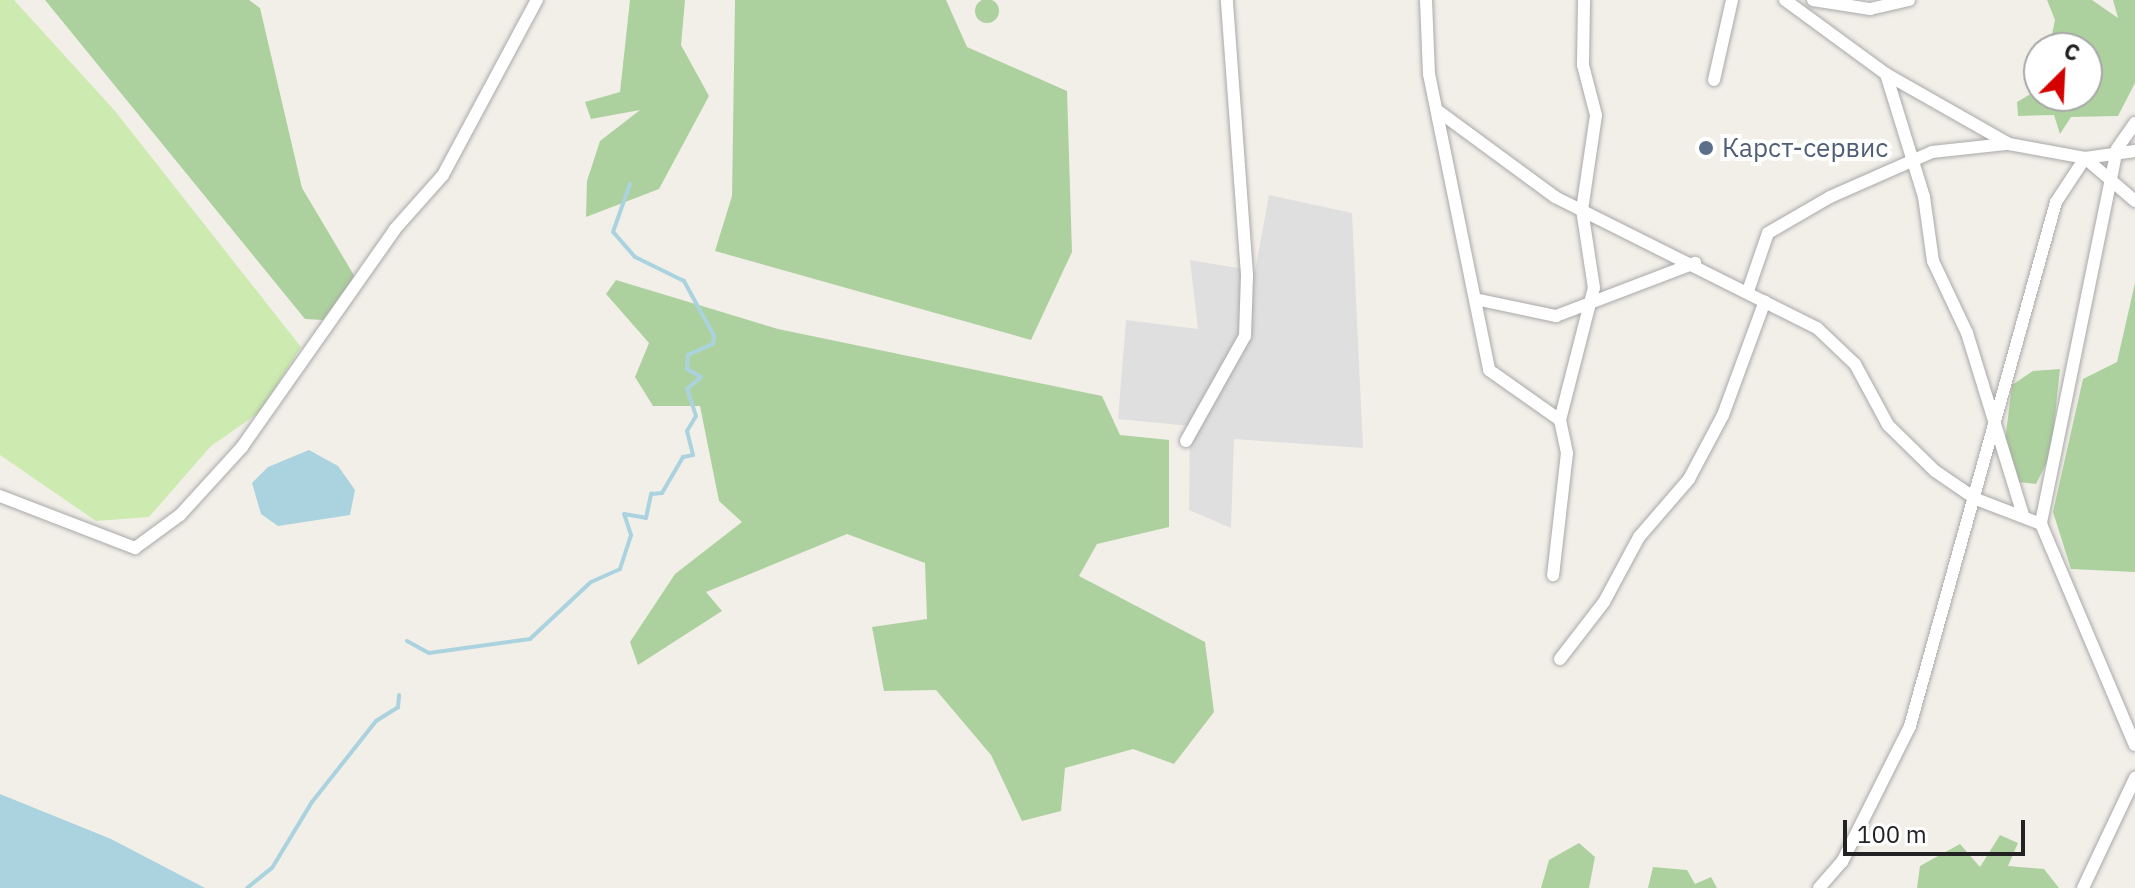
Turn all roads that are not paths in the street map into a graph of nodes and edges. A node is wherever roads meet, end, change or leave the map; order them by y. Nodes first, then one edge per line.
1 (537, 0) edge
2 (1227, 0) edge
3 (1426, 0) edge
4 (1584, 0) edge
5 (1732, 0) edge
6 (1785, 0) edge
7 (1813, 0) edge
8 (1909, 0) edge
9 (1886, 74) junction
10 (1714, 80) dead end
11 (1438, 111) junction
12 (2135, 123) edge
13 (2009, 144) junction
14 (2117, 149) junction
15 (2135, 151) edge
16 (2085, 158) junction
17 (1915, 161) junction
18 (2114, 184) junction
19 (2135, 201) edge
20 (1582, 210) junction
21 (1695, 263) junction
22 (1748, 291) junction
23 (1475, 299) junction
24 (1765, 301) junction
25 (1587, 308) junction
26 (1560, 420) junction
27 (1995, 427) junction
28 (1186, 441) dead end
29 (0, 496) edge
30 (1976, 499) junction
31 (2023, 515) junction
32 (2041, 524) junction
33 (1553, 575) dead end
34 (1560, 659) dead end
35 (2135, 745) edge
36 (2135, 778) edge
37 (1819, 888) edge
38 (2083, 888) edge

1 - 29 street
2 - 28 street
3 - 11 street
4 - 20 street
5 - 10 street
6 - 9 street
7 - 8 street
9 - 13 street
9 - 17 street
11 - 20 street
11 - 23 street
12 - 14 street
13 - 16 street
13 - 17 street
14 - 15 street
14 - 16 street
14 - 18 street
16 - 18 street
16 - 27 street
17 - 22 street
17 - 27 street
18 - 19 street
18 - 32 street
20 - 21 street
20 - 25 street
21 - 22 street
21 - 25 street
22 - 24 street
23 - 25 street
23 - 26 street
24 - 30 street
24 - 34 street
25 - 26 street
26 - 33 street
27 - 30 street
27 - 31 street
30 - 31 street
30 - 37 street
31 - 32 street
32 - 35 street
36 - 38 street

